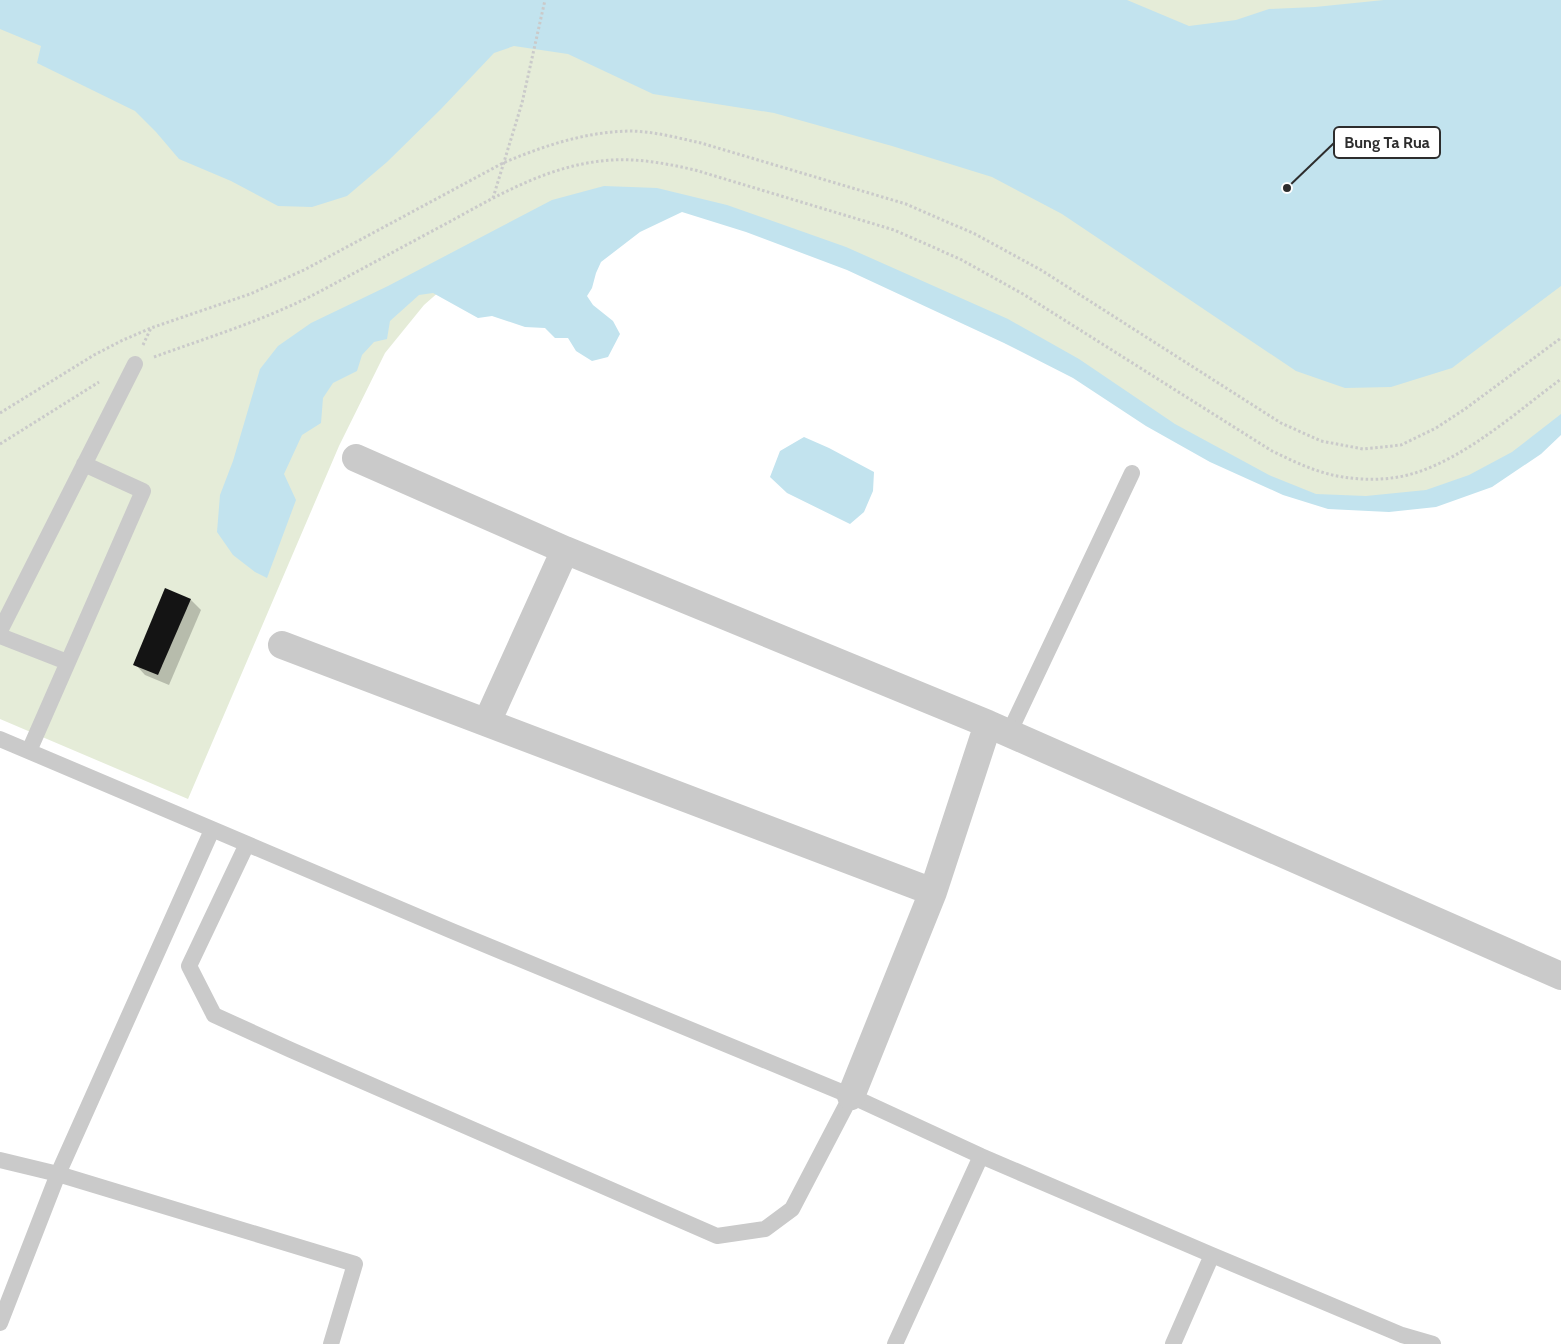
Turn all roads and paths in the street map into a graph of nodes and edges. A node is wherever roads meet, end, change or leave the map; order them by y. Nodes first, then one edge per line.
1 (545, 0) edge
2 (503, 163) junction
3 (492, 198) junction
4 (1561, 338) edge
5 (134, 364) junction
6 (1561, 379) edge
7 (0, 413) edge
8 (0, 444) edge
9 (356, 458) dead end
10 (84, 464) junction
11 (1132, 473) dead end
12 (565, 550) junction
13 (0, 631) edge
14 (0, 636) edge
15 (282, 645) dead end
16 (67, 662) junction
17 (487, 722) junction
18 (999, 728) junction
19 (0, 739) edge
20 (29, 752) junction
21 (212, 830) junction
22 (247, 844) junction
23 (933, 892) junction
24 (1561, 976) edge
25 (851, 1096) junction
26 (981, 1156) junction
27 (0, 1160) edge
28 (58, 1174) junction
29 (1212, 1256) junction
30 (0, 1323) edge
31 (332, 1344) edge
32 (895, 1344) edge
33 (1173, 1344) edge
34 (1432, 1344) edge

1 - 2 path
2 - 3 path
2 - 4 path
2 - 7 path
3 - 5 path
3 - 6 path
5 - 8 path
5 - 10 lane
9 - 12 street
10 - 13 lane
10 - 16 lane
11 - 18 lane
12 - 17 street
12 - 18 street
14 - 16 lane
15 - 17 street
16 - 20 lane
17 - 23 street
18 - 23 street
18 - 24 street
19 - 20 lane
20 - 21 lane
21 - 22 lane
21 - 28 lane
22 - 25 lane
22 - 25 lane
23 - 25 street
25 - 26 lane
26 - 29 lane
26 - 32 lane
27 - 28 lane
28 - 30 lane
28 - 31 lane
29 - 33 lane
29 - 34 lane

